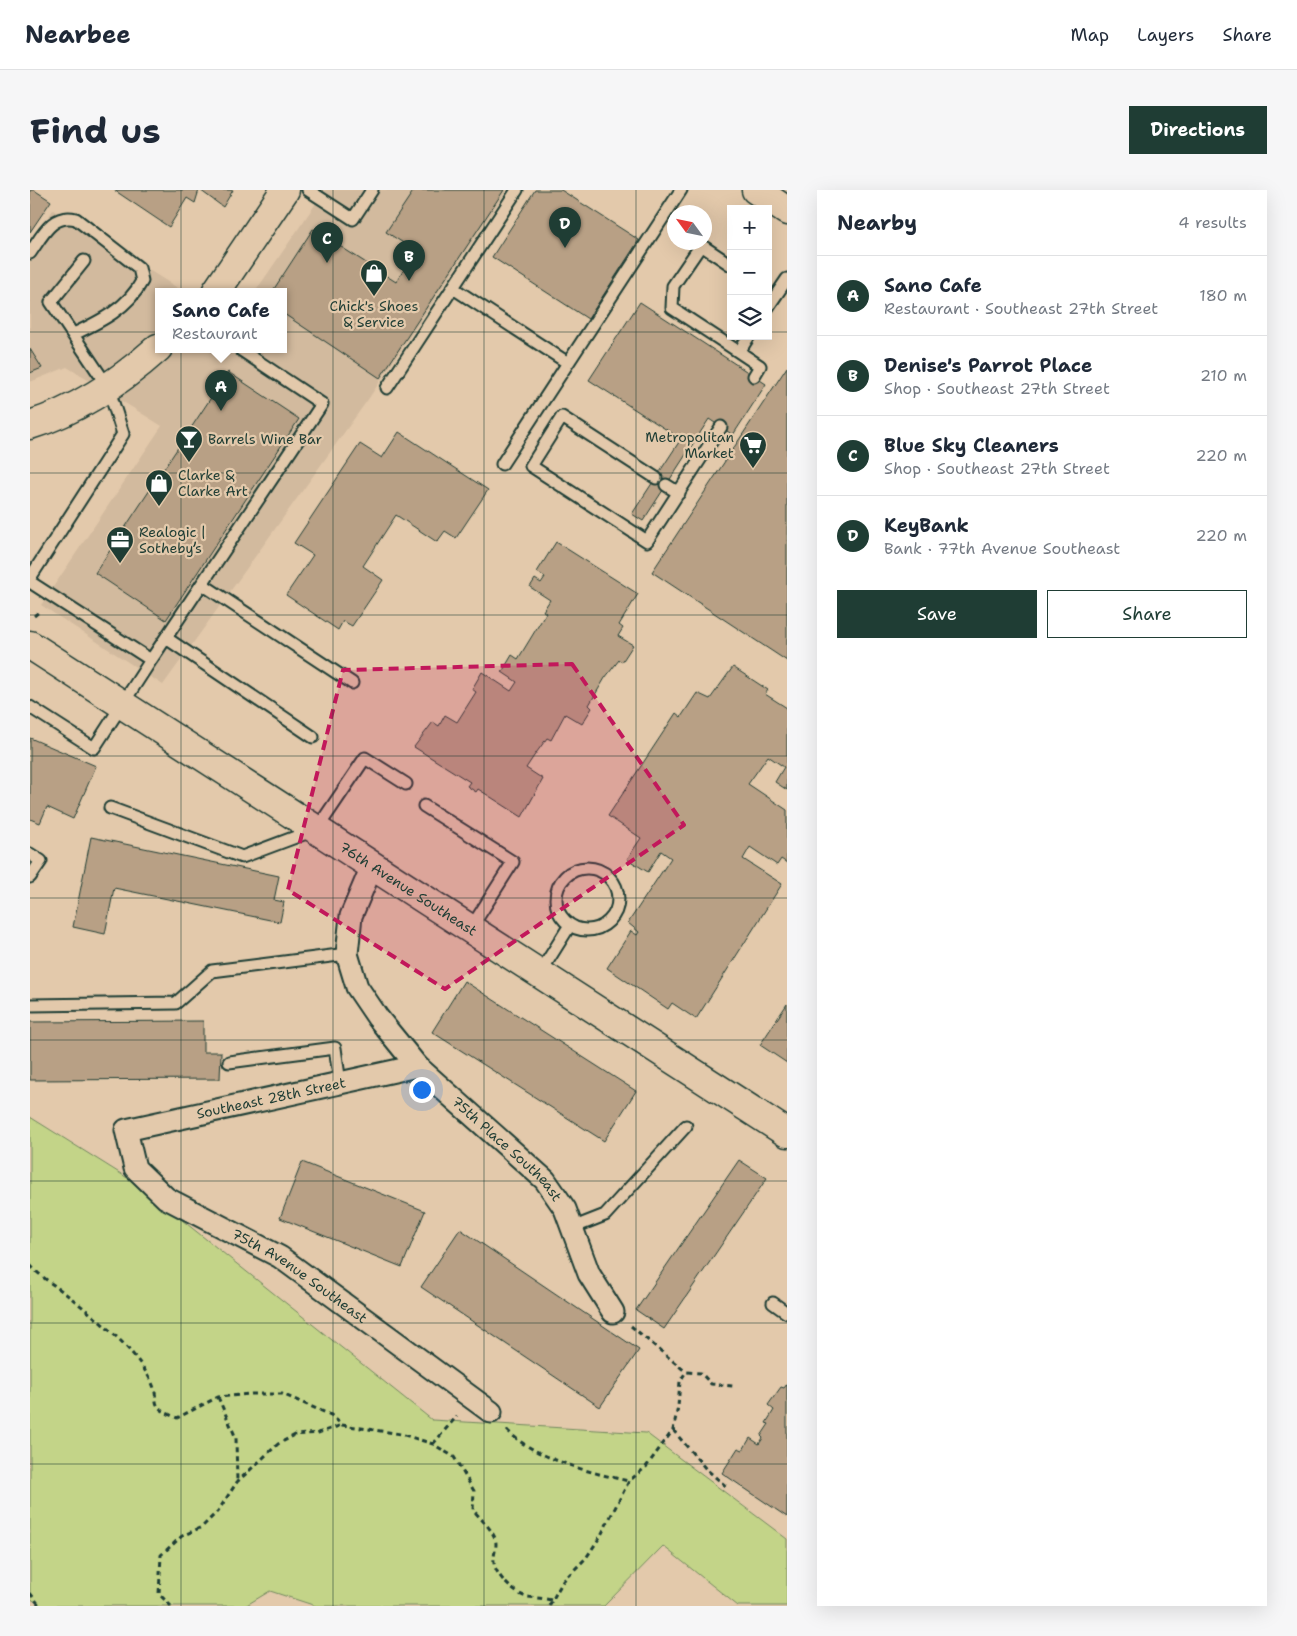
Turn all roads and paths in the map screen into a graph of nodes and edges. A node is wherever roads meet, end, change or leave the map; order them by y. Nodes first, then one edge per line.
1 (285, 190) edge
2 (308, 190) edge
3 (372, 190) edge
4 (517, 190) edge
5 (681, 190) edge
6 (756, 190) edge
7 (787, 211) edge
8 (30, 254) edge
9 (84, 261) dead end
10 (727, 261) edge
11 (787, 279) edge
12 (219, 288) edge
13 (453, 288) junction
14 (772, 292) edge
15 (74, 334) junction
16 (746, 340) edge
17 (155, 350) edge
18 (739, 352) junction
19 (246, 353) edge
20 (568, 363) junction
21 (754, 376) dead end
22 (108, 387) junction
23 (387, 388) dead end
24 (30, 425) edge
25 (721, 427) dead end
26 (502, 464) dead end
27 (656, 478) dead end
28 (666, 484) dead end
29 (679, 493) junction
30 (30, 580) edge
31 (202, 584) junction
32 (166, 638) junction
33 (34, 651) edge
34 (152, 660) junction
35 (352, 683) dead end
36 (122, 706) junction
37 (30, 707) edge
38 (314, 737) dead end
39 (406, 784) dead end
40 (424, 806) dead end
41 (110, 808) dead end
42 (317, 829) junction
43 (30, 854) edge
44 (373, 864) junction
45 (30, 877) edge
46 (570, 926) junction
47 (471, 928) junction
48 (347, 954) junction
49 (540, 973) junction
50 (30, 1005) edge
51 (229, 1062) dead end
52 (417, 1066) junction
53 (340, 1083) junction
54 (686, 1126) dead end
55 (126, 1130) joint
56 (787, 1133) edge
57 (572, 1228) junction
58 (30, 1265) edge
59 (773, 1303) dead end
60 (613, 1312) joint
61 (787, 1312) edge
62 (686, 1372) junction
63 (733, 1386) dead end
64 (218, 1397) junction
65 (471, 1397) junction
66 (491, 1412) joint
67 (342, 1424) junction
68 (673, 1430) junction
69 (433, 1444) junction
70 (629, 1480) junction
71 (237, 1482) junction
72 (728, 1488) dead end
73 (30, 1592) edge
74 (552, 1600) junction
75 (40, 1606) edge
76 (171, 1606) edge
77 (549, 1606) edge

1 - 12 street
2 - 3 lane
4 - 13 lane
5 - 20 lane
6 - 7 street
8 - 15 lane
9 - 15 lane
10 - 18 lane
11 - 14 lane
13 - 20 lane
13 - 23 lane
15 - 22 lane
16 - 18 lane
17 - 22 street
18 - 21 lane
19 - 31 lane
20 - 26 lane
22 - 24 street
22 - 30 lane
25 - 29 lane
27 - 29 lane
28 - 29 lane
30 - 34 lane
31 - 32 lane
31 - 35 lane
32 - 34 lane
32 - 38 lane
33 - 36 street, 76th Avenue Southeast
34 - 36 lane
36 - 37 lane
36 - 42 street, 76th Avenue Southeast
39 - 42 lane
40 - 47 lane
41 - 42 lane
42 - 44 street, 76th Avenue Southeast
43 - 45 lane
44 - 47 street, 76th Avenue Southeast
44 - 48 street
46 - 46 lane
46 - 49 lane
47 - 49 street, 76th Avenue Southeast
48 - 50 lane
48 - 52 street, 75th Place Southeast
49 - 56 street, 76th Avenue Southeast
51 - 53 lane
52 - 53 street, Southeast 28th Street
52 - 57 street, 75th Place Southeast
53 - 55 street, Southeast 28th Street
54 - 57 lane
55 - 65 street, 75th Avenue Southeast
57 - 60 street, 75th Place Southeast
58 - 64 path
59 - 61 lane
60 - 62 path
62 - 63 path
62 - 68 path
64 - 67 path
64 - 71 path
65 - 66 street, 75th Avenue Southeast
65 - 69 path
66 - 70 path
67 - 69 path
67 - 71 path
68 - 70 path
68 - 72 path
69 - 74 path
70 - 74 path
71 - 76 path
73 - 75 path
74 - 77 path

